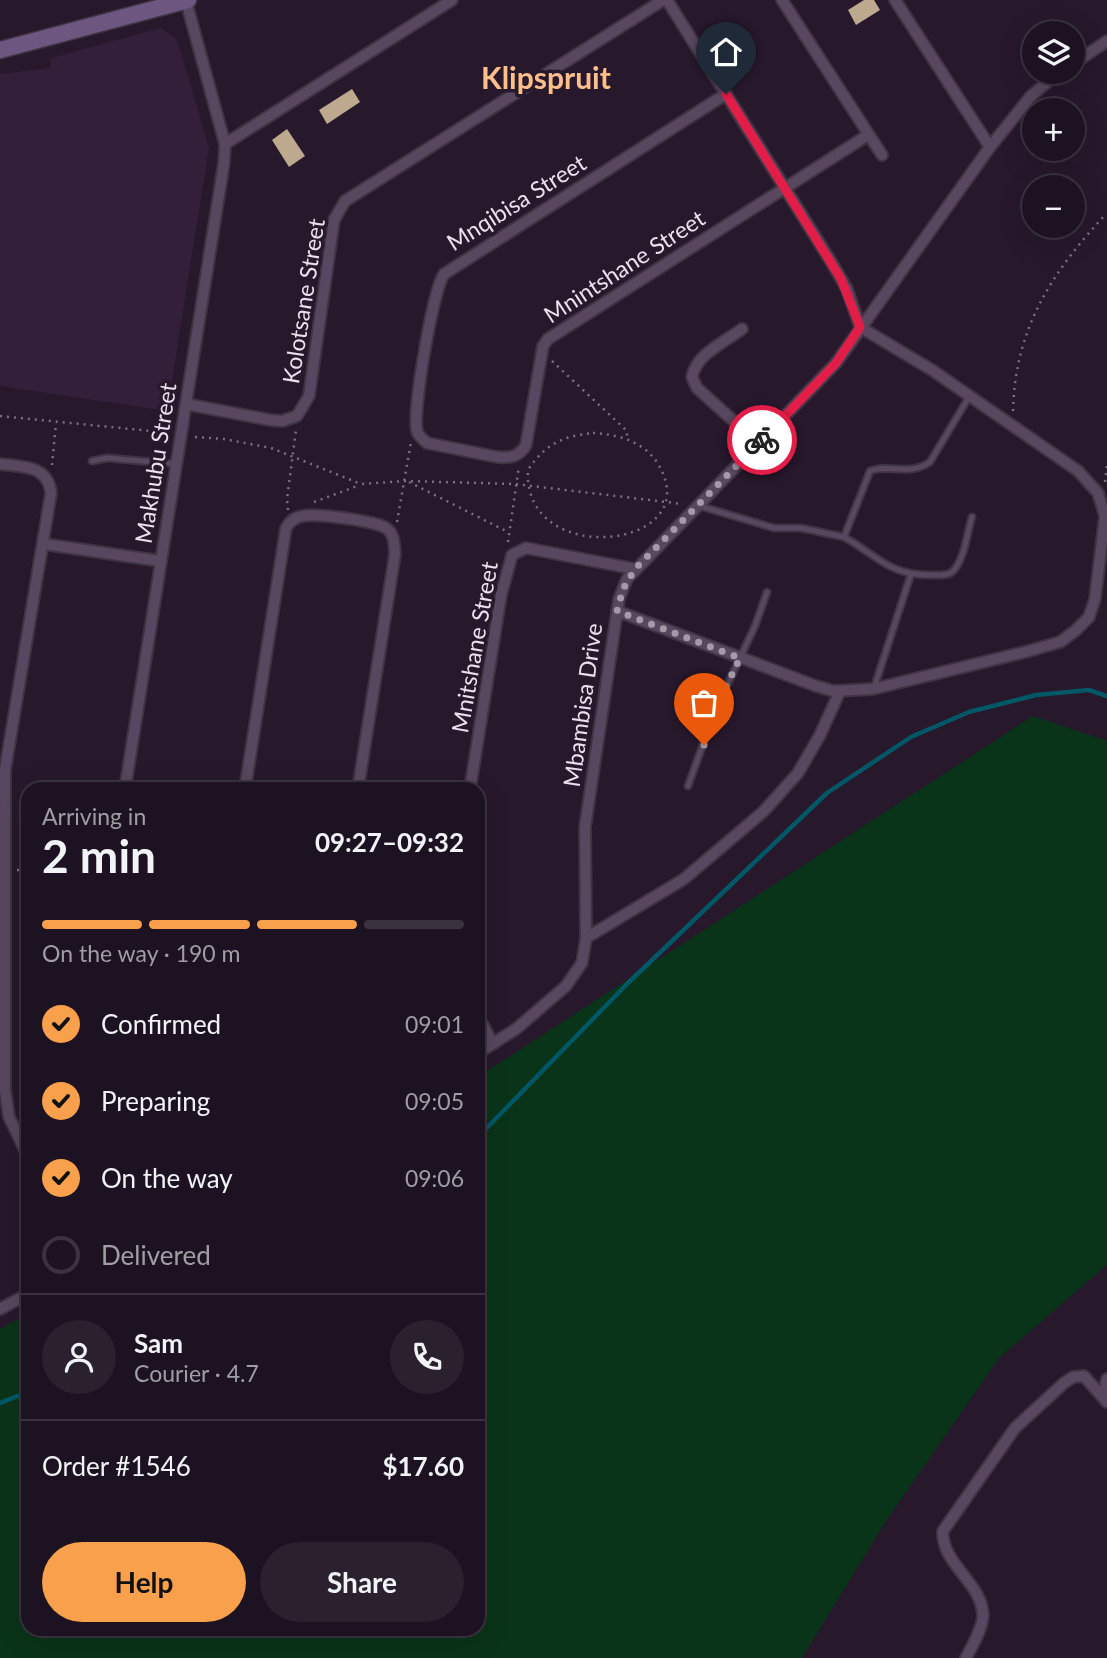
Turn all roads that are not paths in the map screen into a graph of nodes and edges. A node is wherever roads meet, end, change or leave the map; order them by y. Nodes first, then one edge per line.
1 (187, 0) edge
2 (452, 0) edge
3 (665, 0) edge
4 (782, 0) edge
5 (895, 0) edge
6 (1107, 41) edge
7 (0, 50) edge
8 (1085, 56) edge
9 (1045, 84) edge
10 (726, 94) junction
11 (868, 135) junction
12 (225, 144) junction
13 (990, 146) junction
14 (882, 155) dead end
15 (785, 188) junction
16 (860, 327) junction
17 (742, 329) dead end
18 (969, 397) junction
19 (186, 404) junction
20 (427, 443) joint
21 (759, 444) junction
22 (92, 461) dead end
23 (0, 464) edge
24 (176, 464) junction
25 (700, 506) junction
26 (972, 517) dead end
27 (1106, 530) edge
28 (844, 537) junction
29 (44, 544) junction
30 (160, 561) junction
31 (635, 569) junction
32 (911, 574) junction
33 (767, 592) dead end
34 (617, 611) junction
35 (740, 658) junction
36 (873, 689) junction
37 (840, 691) junction
38 (126, 782) edge
39 (246, 782) edge
40 (359, 782) edge
41 (471, 782) edge
42 (688, 786) dead end
43 (586, 938) junction
44 (485, 1029) edge
45 (493, 1044) junction
46 (485, 1049) edge
47 (21, 1142) edge
48 (21, 1298) edge
49 (0, 1309) edge
50 (1107, 1379) edge
51 (1105, 1399) edge
52 (966, 1658) edge

1 - 7 street
1 - 12 street, Makhubu Street
2 - 12 street
3 - 10 street
3 - 19 street, Kolotsane Street
4 - 11 street
5 - 13 street
6 - 8 street
9 - 13 street, Mbambisa Drive
10 - 15 street
10 - 20 street, Mnqibisa Street
11 - 14 street
11 - 15 street, Mnintshane Street
12 - 19 street, Makhubu Street
13 - 16 street, Mbambisa Drive
15 - 16 street
15 - 20 street, Mnintshane Street
16 - 18 street
16 - 21 street, Mbambisa Drive
17 - 21 street
18 - 27 street
18 - 28 lane
19 - 24 street, Makhubu Street
21 - 25 street, Mbambisa Drive
22 - 24 lane
23 - 29 street
24 - 30 street, Makhubu Street
25 - 28 lane
25 - 31 street, Mbambisa Drive
26 - 32 lane
27 - 36 street
28 - 32 lane
29 - 30 street
29 - 47 street
30 - 38 street, Makhubu Street
31 - 34 street, Mbambisa Drive
31 - 41 street, Mnitshane Street
32 - 36 lane
33 - 35 lane
34 - 35 street
34 - 43 street, Mbambisa Drive
35 - 37 street
35 - 42 lane
36 - 37 street
37 - 43 street
39 - 40 street
43 - 45 street, Mbambisa Drive
44 - 45 street
45 - 46 street, Mbambisa Drive
48 - 49 street
50 - 51 street
51 - 52 street

